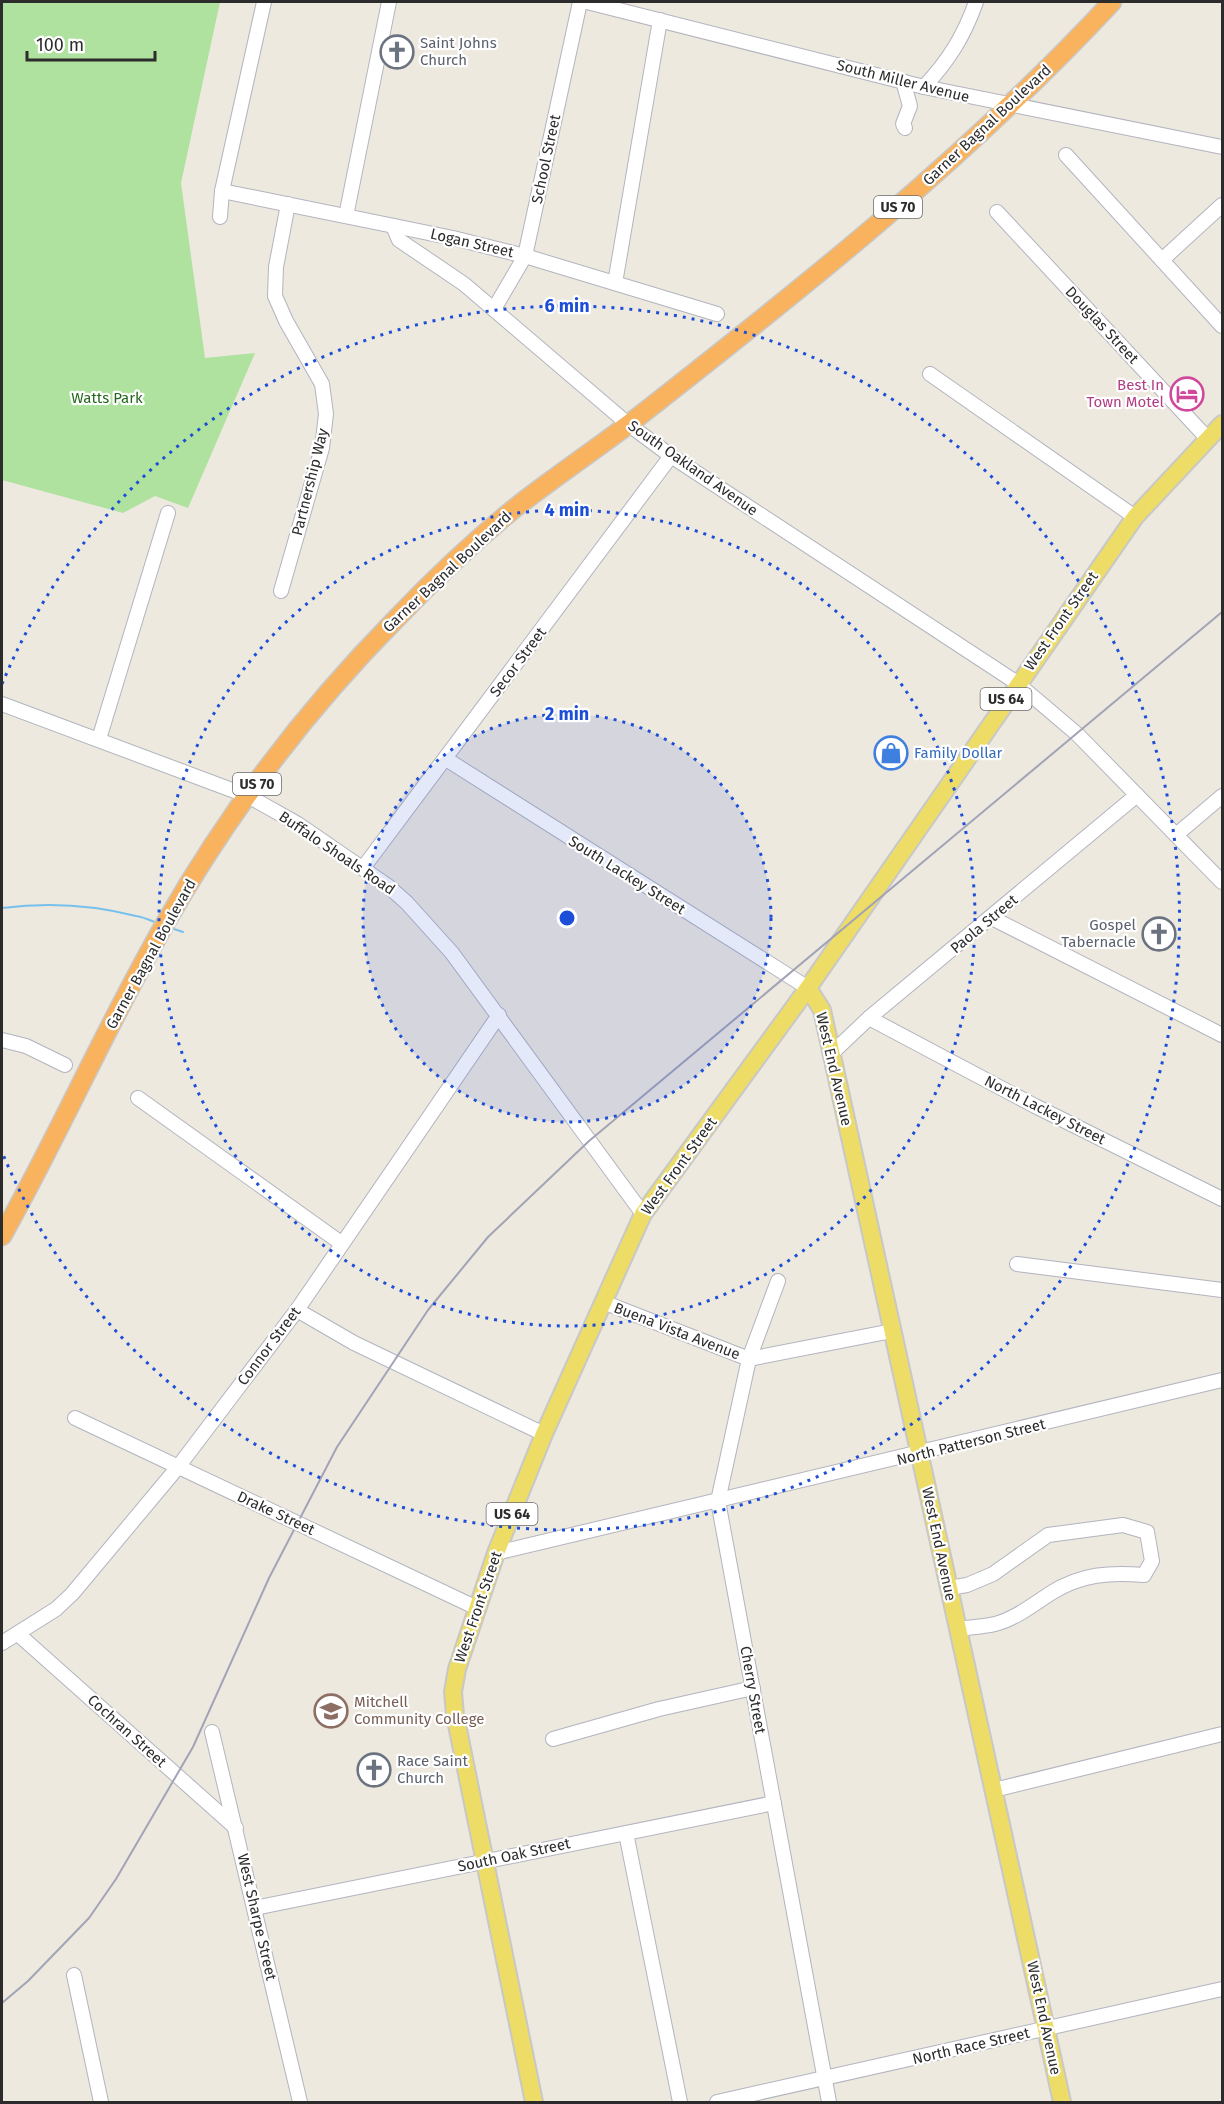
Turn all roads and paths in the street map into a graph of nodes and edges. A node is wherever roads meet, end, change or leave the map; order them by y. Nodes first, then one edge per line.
1 (264, 2) edge
2 (389, 2) edge
3 (580, 2) edge
4 (587, 2) edge
5 (976, 2) edge
6 (1112, 2) edge
7 (660, 20) junction
8 (903, 81) junction
9 (924, 87) junction
10 (1011, 104) junction
11 (905, 128) dead end
12 (1222, 147) edge
13 (1066, 155) dead end
14 (222, 191) junction
15 (288, 204) junction
16 (1222, 205) edge
17 (997, 212) dead end
18 (346, 216) junction
19 (220, 217) dead end
20 (393, 226) junction
21 (525, 256) junction
22 (1162, 260) junction
23 (615, 284) junction
24 (494, 309) junction
25 (717, 314) dead end
26 (1222, 326) edge
27 (930, 374) dead end
28 (628, 424) junction
29 (1222, 424) edge
30 (1207, 438) junction
31 (671, 456) junction
32 (168, 513) dead end
33 (1135, 517) junction
34 (281, 591) dead end
35 (1017, 683) junction
36 (2, 704) edge
37 (99, 740) junction
38 (446, 759) junction
39 (1137, 795) junction
40 (248, 796) junction
41 (1222, 796) edge
42 (1176, 834) junction
43 (363, 868) junction
44 (1222, 882) edge
45 (992, 918) junction
46 (808, 988) junction
47 (499, 1015) junction
48 (868, 1018) junction
49 (1222, 1035) edge
50 (2, 1040) edge
51 (831, 1054) junction
52 (65, 1065) dead end
53 (138, 1098) dead end
54 (1222, 1199) edge
55 (643, 1214) junction
56 (2, 1236) edge
57 (341, 1242) junction
58 (1017, 1264) dead end
59 (778, 1281) dead end
60 (1222, 1290) edge
61 (603, 1302) junction
62 (297, 1310) junction
63 (892, 1330) junction
64 (749, 1359) junction
65 (1222, 1380) edge
66 (75, 1418) dead end
67 (544, 1434) junction
68 (919, 1454) junction
69 (178, 1467) junction
70 (718, 1501) junction
71 (496, 1553) junction
72 (949, 1588) junction
73 (477, 1608) junction
74 (958, 1629) junction
75 (18, 1634) junction
76 (2, 1643) edge
77 (753, 1688) junction
78 (212, 1732) dead end
79 (1222, 1734) edge
80 (553, 1739) dead end
81 (994, 1790) junction
82 (774, 1803) junction
83 (236, 1828) junction
84 (626, 1833) junction
85 (485, 1862) junction
86 (255, 1908) junction
87 (74, 1975) dead end
88 (1222, 1989) edge
89 (1046, 2029) junction
90 (825, 2078) junction
91 (102, 2103) edge
92 (300, 2103) edge
93 (534, 2103) edge
94 (680, 2103) edge
95 (717, 2103) edge
96 (829, 2103) edge
97 (1062, 2103) edge

1 - 14 street
2 - 18 street
3 - 21 street, School Street
4 - 7 street, South Miller Avenue
5 - 9 street
6 - 10 highway, Garner Bagnal Boulevard / US 70
7 - 8 street, South Miller Avenue
7 - 23 street
8 - 9 street, South Miller Avenue
8 - 11 street
9 - 10 street, South Miller Avenue
10 - 12 street, South Miller Avenue
10 - 28 highway, Garner Bagnal Boulevard / US 70
13 - 22 street
14 - 15 street, Logan Street
14 - 19 street
15 - 18 street, Logan Street
15 - 34 street, Partnership Way
16 - 22 street
17 - 30 street, Douglas Street
18 - 20 street, Logan Street
20 - 21 street, Logan Street
20 - 24 street, South Oakland Avenue
21 - 23 street, Logan Street
21 - 24 street, School Street
22 - 26 street
23 - 25 street, Logan Street
24 - 28 street, South Oakland Avenue
27 - 33 street
28 - 31 street, South Oakland Avenue
28 - 40 highway, Garner Bagnal Boulevard / US 70
29 - 30 main road, West Front Street / US 64
30 - 33 main road, West Front Street / US 64
31 - 35 street, South Oakland Avenue
31 - 38 street, Secor Street
32 - 37 street
33 - 35 main road, West Front Street / US 64
35 - 39 street, South Oakland Avenue
35 - 46 main road, West Front Street / US 64
36 - 37 street, Buffalo Shoals Road
37 - 40 street, Buffalo Shoals Road
38 - 43 street, Secor Street
38 - 46 street, South Lackey Street
39 - 42 street, South Oakland Avenue
39 - 45 street, Paola Street
40 - 43 street, Buffalo Shoals Road
40 - 56 highway, Garner Bagnal Boulevard / US 70
41 - 42 street
42 - 44 street, South Oakland Avenue
43 - 47 street, Buffalo Shoals Road
45 - 48 street, Paola Street
45 - 49 street
46 - 51 main road, West End Avenue
46 - 55 main road, West Front Street / US 64
47 - 55 street, Buffalo Shoals Road
47 - 57 street, Connor Street
48 - 51 street, Paola Street
48 - 54 street, North Lackey Street
50 - 52 street
51 - 63 main road, West End Avenue
53 - 57 street
55 - 61 main road, West Front Street / US 64
57 - 62 street, Connor Street
58 - 60 street
59 - 64 street, Cherry Street
61 - 64 street, Buena Vista Avenue
61 - 67 main road, West Front Street / US 64
62 - 67 street
62 - 69 street, Connor Street
63 - 64 street, Buena Vista Avenue
63 - 68 main road, West End Avenue
64 - 70 street, Cherry Street
65 - 68 street, North Patterson Street
66 - 69 street, Drake Street
67 - 71 main road, West Front Street / US 64
68 - 70 street, North Patterson Street
68 - 72 main road, West End Avenue
69 - 73 street, Drake Street
69 - 75 street, Connor Street
70 - 71 street, North Patterson Street
70 - 77 street, Cherry Street
71 - 73 main road, West Front Street / US 64
72 - 74 main road, West End Avenue
72 - 74 street
73 - 85 main road, West Front Street / US 64
74 - 81 main road, West End Avenue
75 - 76 street, Connor Street
75 - 83 street, Cochran Street
77 - 80 street
77 - 82 street, Cherry Street
78 - 83 street, West Sharpe Street
79 - 81 street
81 - 89 main road, West End Avenue
82 - 84 street, South Oak Street
82 - 90 street, Cherry Street
83 - 86 street, West Sharpe Street
84 - 85 street, South Oak Street
84 - 94 street
85 - 86 street, South Oak Street
85 - 93 main road, West Front Street / US 64
86 - 92 street, West Sharpe Street
87 - 91 street
88 - 89 street, North Race Street
89 - 90 street, North Race Street
89 - 97 main road, West End Avenue
90 - 95 street, North Race Street
90 - 96 street, Cherry Street

